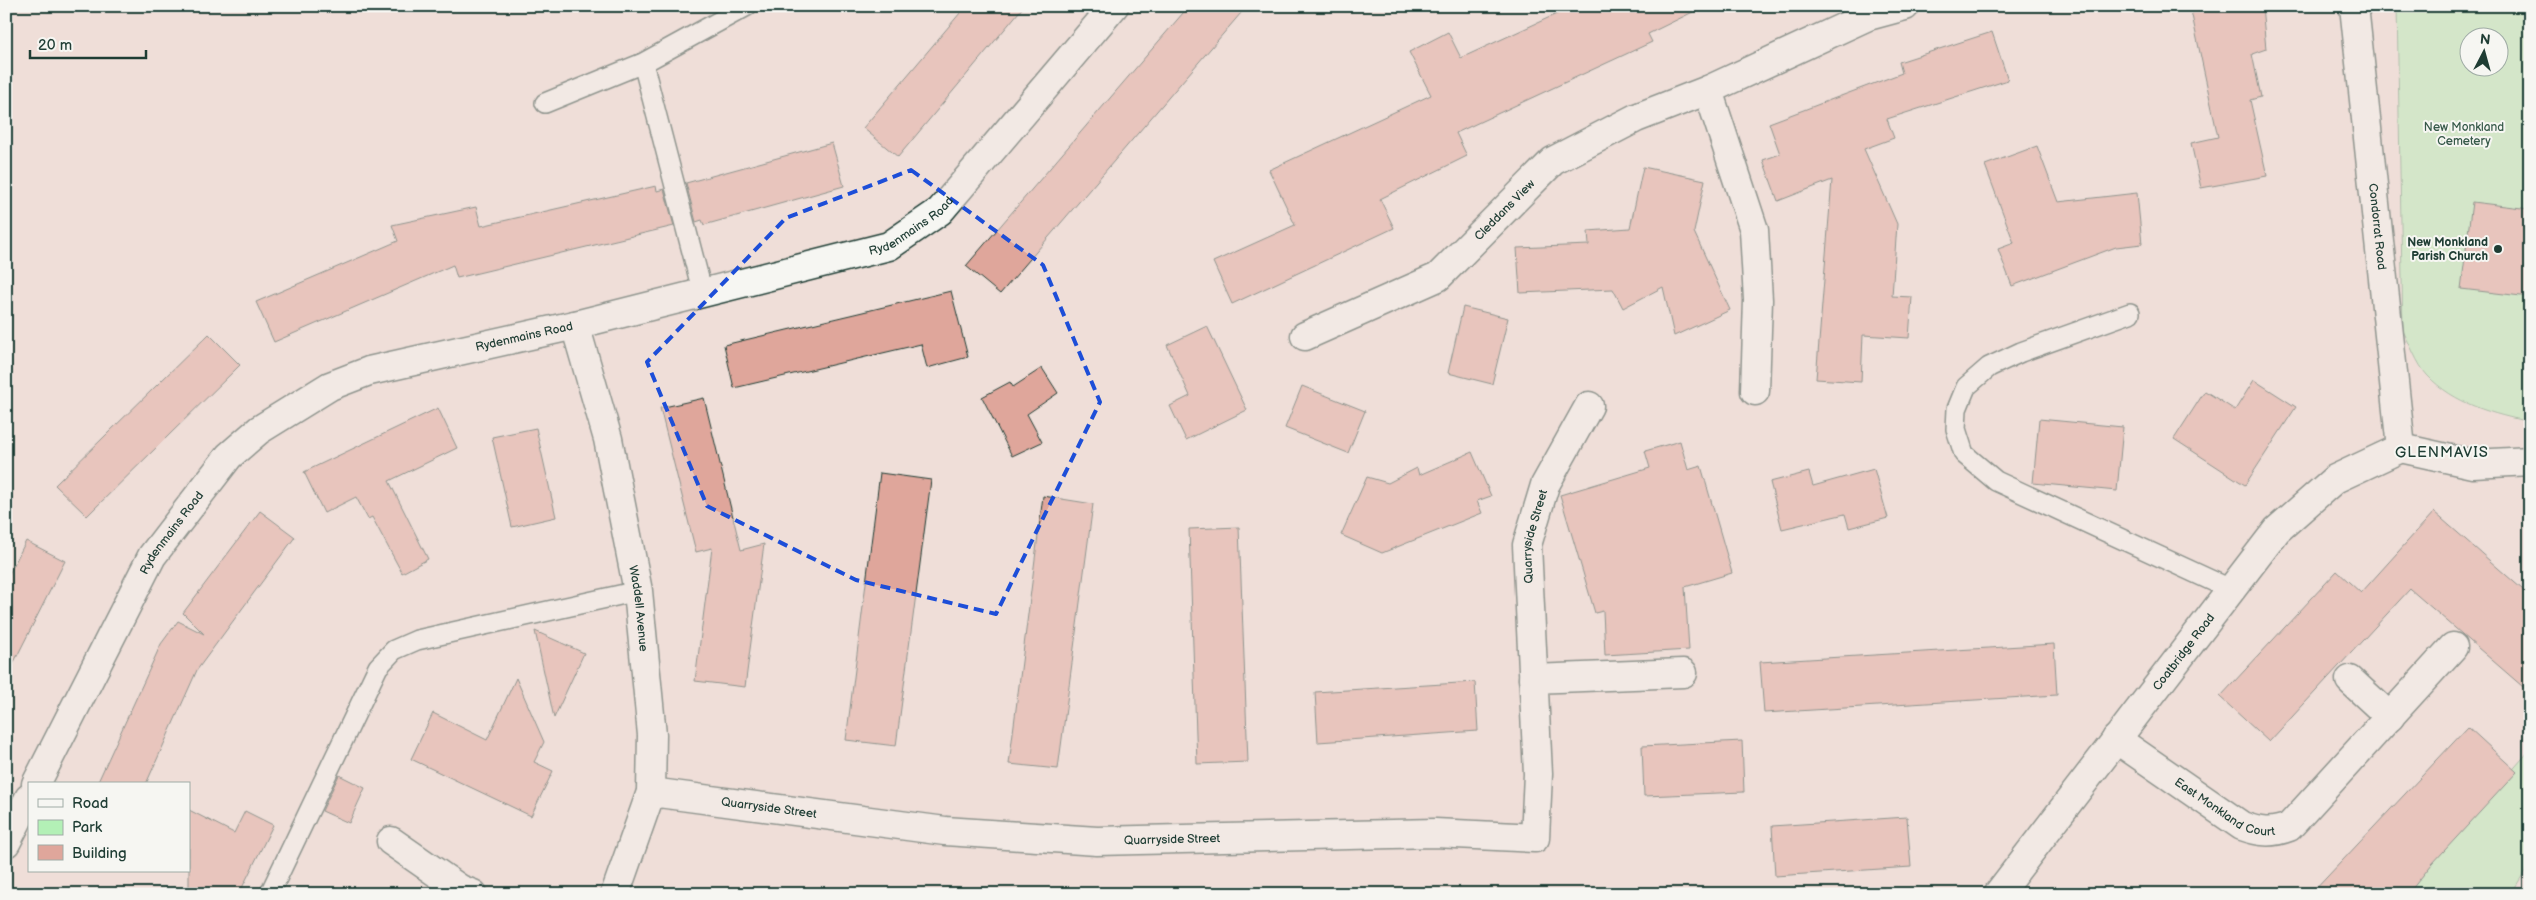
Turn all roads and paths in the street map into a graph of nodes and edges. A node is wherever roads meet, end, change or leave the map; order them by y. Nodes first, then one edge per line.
1 (747, 6) edge
2 (1114, 6) edge
3 (1905, 6) edge
4 (2354, 6) edge
5 (643, 63) junction
6 (1708, 90) junction
7 (545, 103) dead end
8 (704, 294) junction
9 (2130, 313) dead end
10 (575, 325) junction
11 (1305, 336) dead end
12 (1755, 391) dead end
13 (1589, 406) dead end
14 (2401, 448) junction
15 (2530, 461) edge
16 (2230, 590) junction
17 (638, 591) junction
18 (2454, 647) dead end
19 (1684, 673) dead end
20 (1533, 679) junction
21 (2350, 680) dead end
22 (2390, 717) junction
23 (2116, 739) junction
24 (37, 782) edge
25 (652, 792) junction
26 (28, 800) edge
27 (391, 841) dead end
28 (6, 843) edge
29 (270, 893) edge
30 (474, 894) edge
31 (615, 894) edge
32 (1998, 894) edge

1 - 5 lane
2 - 8 street, Rydenmains Road
3 - 6 street, Cleddans View
4 - 14 street, Condorrat Road
5 - 7 lane
5 - 8 lane
6 - 11 street, Cleddans View
6 - 12 street
8 - 10 street, Rydenmains Road
9 - 16 lane
10 - 17 street, Waddell Avenue
10 - 24 street, Rydenmains Road
13 - 20 street, Quarryside Street
14 - 15 street
14 - 16 street, Coatbridge Road
16 - 23 street, Coatbridge Road
17 - 25 street, Waddell Avenue
17 - 29 lane
18 - 22 street, East Monkland Court
19 - 20 street
20 - 25 street, Quarryside Street
21 - 22 street
22 - 23 street, East Monkland Court
23 - 32 street, Coatbridge Road
25 - 31 street, Waddell Avenue
26 - 28 street
27 - 30 street

